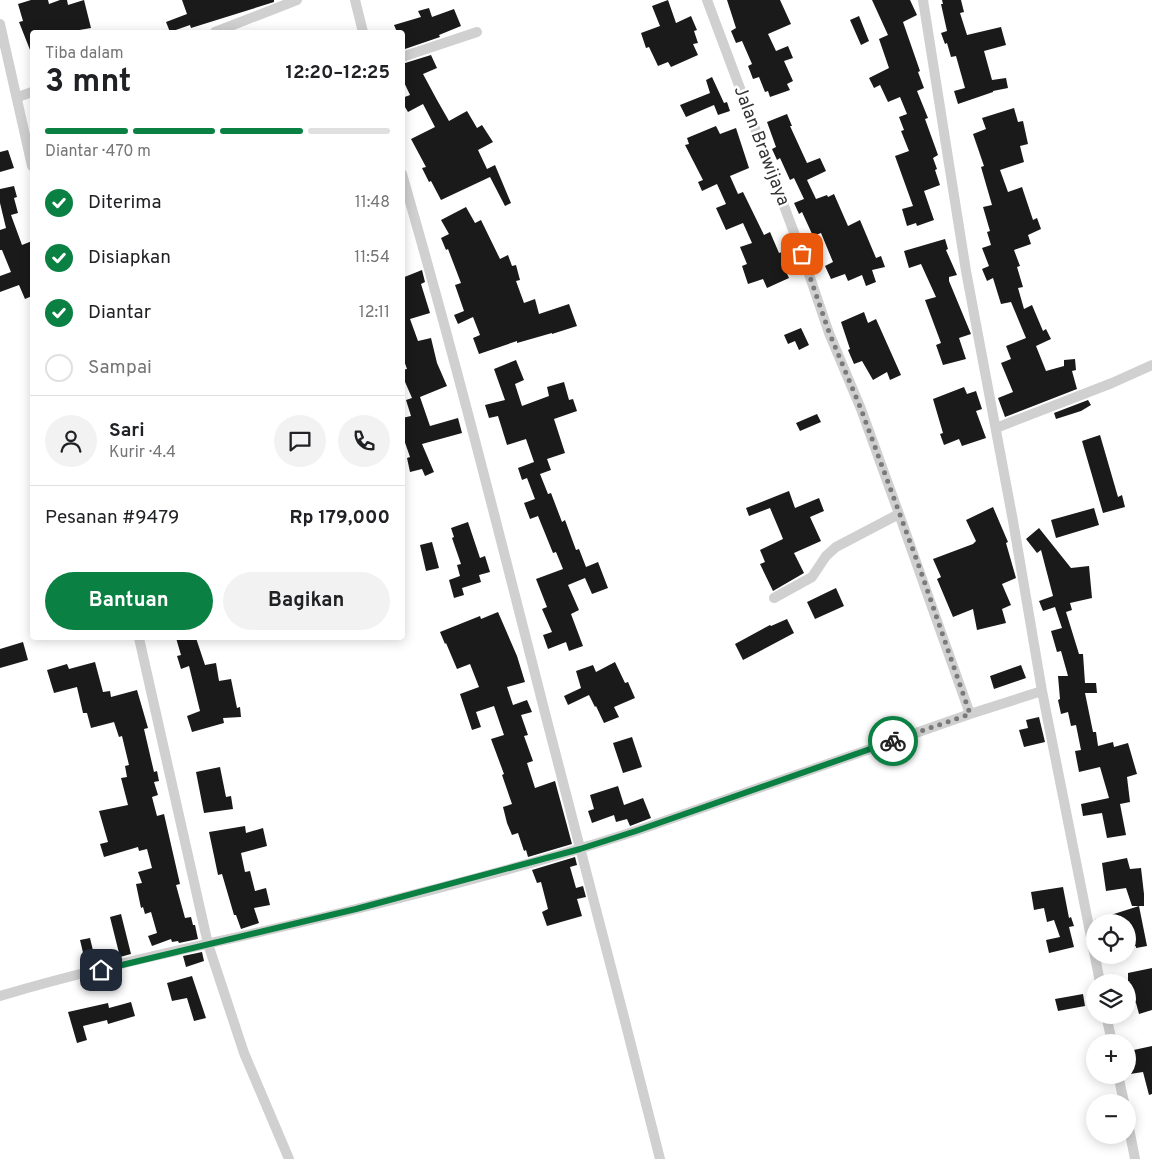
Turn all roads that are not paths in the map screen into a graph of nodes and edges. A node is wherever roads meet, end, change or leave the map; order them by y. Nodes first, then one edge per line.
1 (297, 0) edge
2 (355, 0) edge
3 (707, 0) edge
4 (923, 0) edge
5 (0, 24) edge
6 (220, 30) edge
7 (362, 30) edge
8 (477, 32) dead end
9 (405, 56) edge
10 (30, 93) edge
11 (18, 97) junction
12 (30, 156) edge
13 (405, 185) edge
14 (1152, 365) edge
15 (996, 428) junction
16 (900, 514) junction
17 (774, 598) dead end
18 (139, 640) edge
19 (1042, 691) junction
20 (970, 714) junction
21 (580, 849) junction
22 (208, 944) junction
23 (1098, 974) edge
24 (0, 996) edge
25 (1132, 1144) edge
26 (289, 1159) edge
27 (660, 1159) edge
28 (1135, 1159) edge

1 - 6 street
2 - 7 street
3 - 16 street, Jalan Brawijaya
4 - 15 street
5 - 11 street
8 - 9 street
10 - 11 street
11 - 12 street
13 - 21 street
14 - 15 street
15 - 19 street
16 - 17 street
16 - 20 street, Jalan Brawijaya
18 - 22 street
19 - 20 street
19 - 23 street
20 - 21 street
21 - 22 street
21 - 27 street
22 - 24 street
22 - 26 street
25 - 28 street

